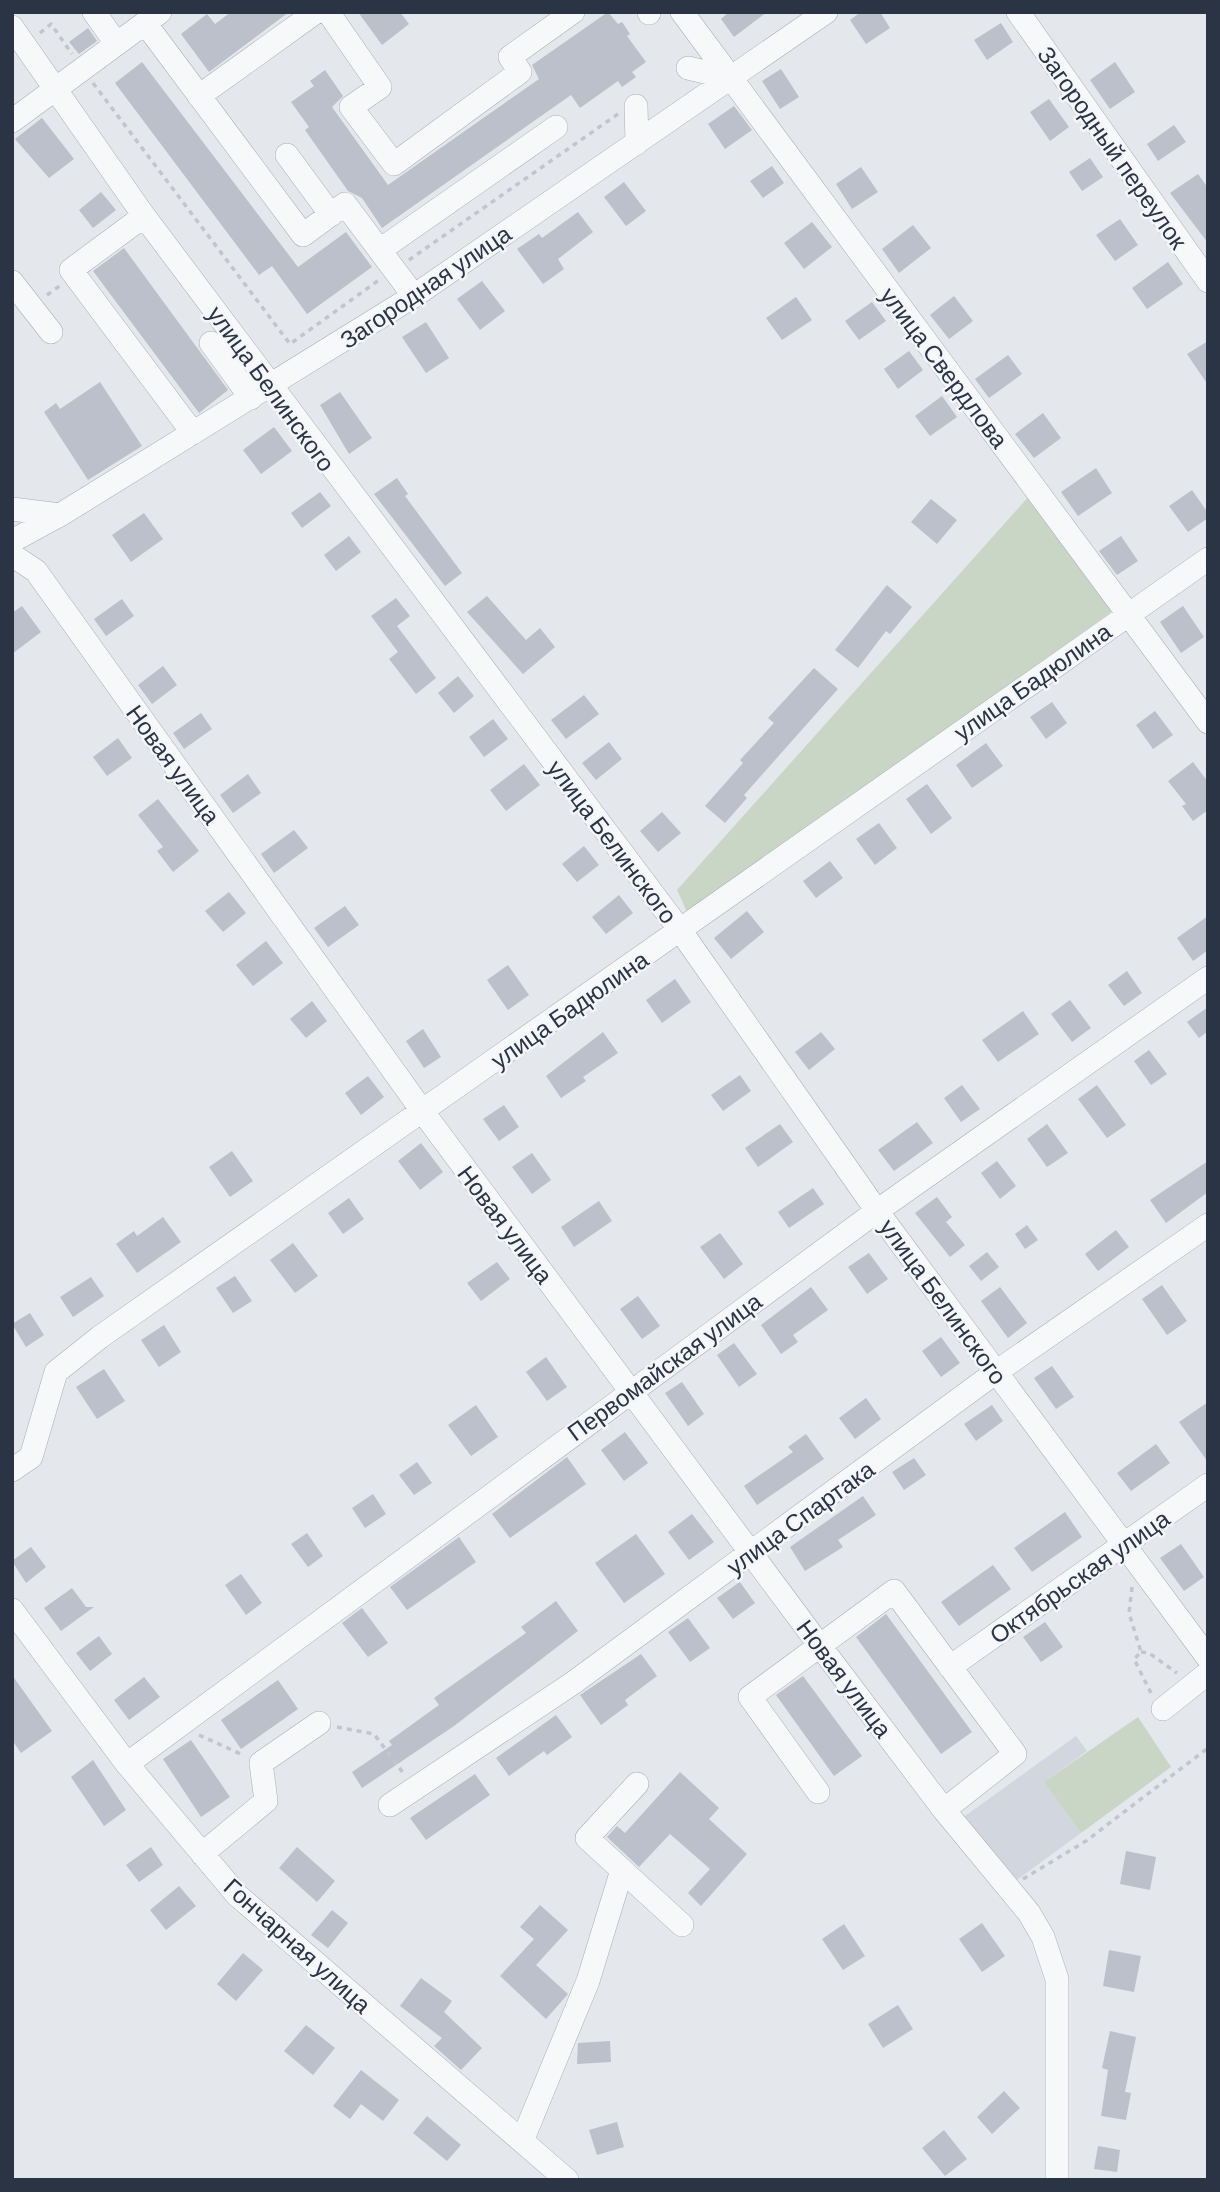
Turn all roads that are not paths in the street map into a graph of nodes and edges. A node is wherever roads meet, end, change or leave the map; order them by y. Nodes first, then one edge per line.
1 (94, 12) edge
2 (316, 12) edge
3 (328, 12) edge
4 (573, 12) edge
5 (682, 12) edge
6 (826, 12) edge
7 (1018, 12) edge
8 (152, 18) edge
9 (12, 27) edge
10 (116, 43) junction
11 (688, 68) dead end
12 (731, 78) junction
13 (53, 89) junction
14 (199, 96) junction
15 (636, 106) dead end
16 (12, 121) edge
17 (556, 127) dead end
18 (637, 142) junction
19 (287, 155) dead end
20 (331, 215) junction
21 (144, 216) junction
22 (380, 250) junction
23 (1208, 281) edge
24 (12, 282) edge
25 (414, 296) junction
26 (51, 332) dead end
27 (211, 343) dead end
28 (260, 392) junction
29 (193, 433) junction
30 (12, 509) edge
31 (60, 515) junction
32 (12, 541) edge
33 (12, 555) edge
34 (1208, 559) edge
35 (1128, 614) junction
36 (1208, 722) edge
37 (680, 930) junction
38 (1208, 978) edge
39 (423, 1112) junction
40 (877, 1211) junction
41 (1208, 1225) edge
42 (996, 1372) junction
43 (631, 1391) junction
44 (12, 1470) edge
45 (1208, 1485) edge
46 (1124, 1544) junction
47 (752, 1553) junction
48 (12, 1611) edge
49 (820, 1646) junction
50 (1208, 1658) edge
51 (950, 1667) junction
52 (1201, 1679) edge
53 (1163, 1709) road end
54 (319, 1723) road end
55 (127, 1764) junction
56 (637, 1784) dead end
57 (818, 1792) dead end
58 (390, 1805) dead end
59 (944, 1810) junction
60 (202, 1854) junction
61 (622, 1870) junction
62 (682, 1925) dead end
63 (522, 2141) junction
64 (566, 2180) edge
65 (1057, 2180) edge

1 - 10 street
2 - 14 street
3 - 4 street
5 - 12 street, улица Свердлова
6 - 12 street, Загородная улица
7 - 23 street, Загородный переулок
8 - 10 street
8 - 14 street
9 - 13 street, улица Белинского
10 - 13 street
11 - 12 street
12 - 18 street, Загородная улица
12 - 35 street, улица Свердлова
13 - 16 street
13 - 21 street, улица Белинского
14 - 20 street
15 - 18 street
17 - 22 street
18 - 25 street, Загородная улица
19 - 20 street
20 - 22 street
21 - 28 street, улица Белинского
21 - 29 street
22 - 25 street
24 - 26 street
25 - 28 street, Загородная улица
27 - 28 street
28 - 29 street, Загородная улица
28 - 37 street, улица Белинского
29 - 31 street, Загородная улица
30 - 31 street
31 - 32 street, Загородная улица
33 - 39 street, Новая улица
34 - 35 street, улица Бадюлина
35 - 36 street, улица Свердлова
35 - 37 street, улица Бадюлина
37 - 39 street, улица Бадюлина
37 - 40 street, улица Белинского
38 - 40 street, Первомайская улица
39 - 43 street, Новая улица
39 - 44 street, улица Бадюлина
40 - 42 street, улица Белинского
40 - 43 street, Первомайская улица
41 - 42 street, улица Спартака
42 - 46 street, улица Белинского
42 - 47 street, улица Спартака
43 - 47 street, Новая улица
43 - 55 street, Первомайская улица
45 - 46 street, Октябрьская улица
46 - 50 street, улица Белинского
46 - 51 street, Октябрьская улица
47 - 49 street, Новая улица
47 - 58 street, улица Спартака
48 - 55 street, Гончарная улица
49 - 51 street
49 - 57 street
49 - 59 street, Новая улица
51 - 59 street
52 - 53 street
54 - 60 street
55 - 60 street, Гончарная улица
56 - 61 street
59 - 65 street, Новая улица
60 - 63 street, Гончарная улица
61 - 62 street
61 - 63 street
63 - 64 street, Гончарная улица

